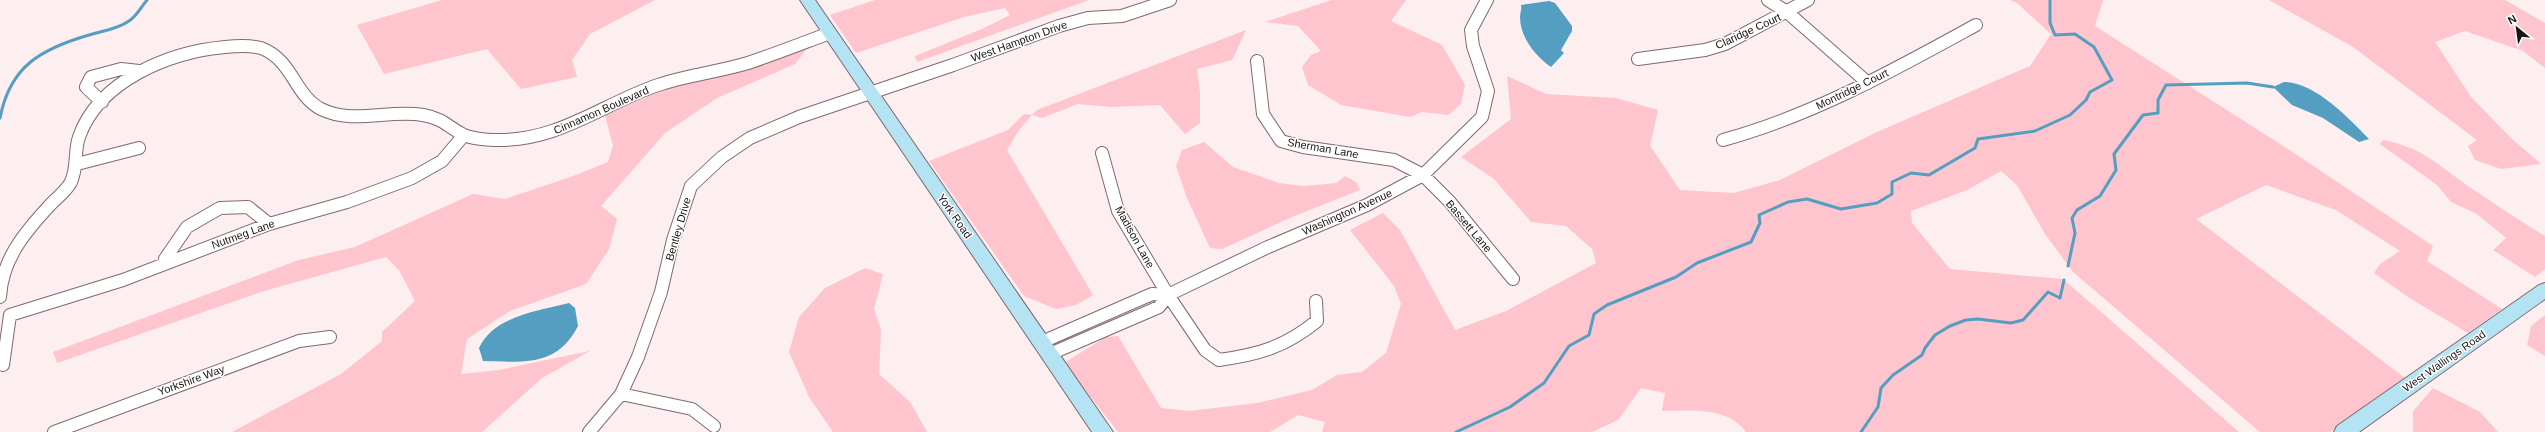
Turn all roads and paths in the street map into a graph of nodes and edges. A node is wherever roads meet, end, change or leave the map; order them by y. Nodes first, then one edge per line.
1 (808, 0) edge
2 (1170, 0) edge
3 (1487, 0) edge
4 (1768, 0) edge
5 (1808, 0) edge
6 (1787, 12) junction
7 (1976, 25) dead end
8 (828, 30) junction
9 (1638, 59) dead end
10 (1256, 61) dead end
11 (139, 72) junction
12 (1868, 83) junction
13 (870, 93) junction
14 (102, 102) junction
15 (464, 135) junction
16 (1723, 140) dead end
17 (139, 148) dead end
18 (1102, 154) dead end
19 (77, 164) junction
20 (1423, 176) junction
21 (270, 224) junction
22 (164, 264) junction
23 (1513, 279) dead end
24 (2545, 290) edge
25 (1168, 295) junction
26 (0, 297) edge
27 (0, 301) edge
28 (1316, 301) dead end
29 (10, 315) junction
30 (330, 338) dead end
31 (1046, 348) junction
32 (3, 365) dead end
33 (621, 394) junction
34 (714, 426) dead end
35 (54, 432) edge
36 (589, 432) edge
37 (1103, 432) edge
38 (2344, 432) edge

1 - 8 street, York Road
2 - 13 street, West Hampton Drive
3 - 20 street, Washington Avenue
4 - 6 street
5 - 6 street, Claridge Court
6 - 9 street, Claridge Court
6 - 12 street
7 - 12 street, Montridge Court
8 - 13 street, York Road
8 - 15 street, Cinnamon Boulevard
10 - 20 street, Sherman Lane
11 - 14 street, Cinnamon Boulevard
11 - 14 street
11 - 15 street, Cinnamon Boulevard
12 - 16 street, Montridge Court
13 - 31 street, York Road
13 - 33 street, Bentley Drive
14 - 19 street, Cinnamon Boulevard
15 - 21 street, Nutmeg Lane
17 - 19 street
18 - 25 street, Madison Lane
19 - 26 street, Cinnamon Boulevard
20 - 23 street, Bassett Lane
20 - 25 street, Washington Avenue
21 - 22 street, Nutmeg Lane
21 - 22 street
22 - 29 street, Nutmeg Lane
24 - 38 street, West Wallings Road
25 - 28 street, Madison Lane
25 - 31 street, Washington Avenue
27 - 29 street
29 - 32 street
30 - 35 street, Yorkshire Way
31 - 37 street, York Road
33 - 34 street
33 - 36 street, Bentley Drive

